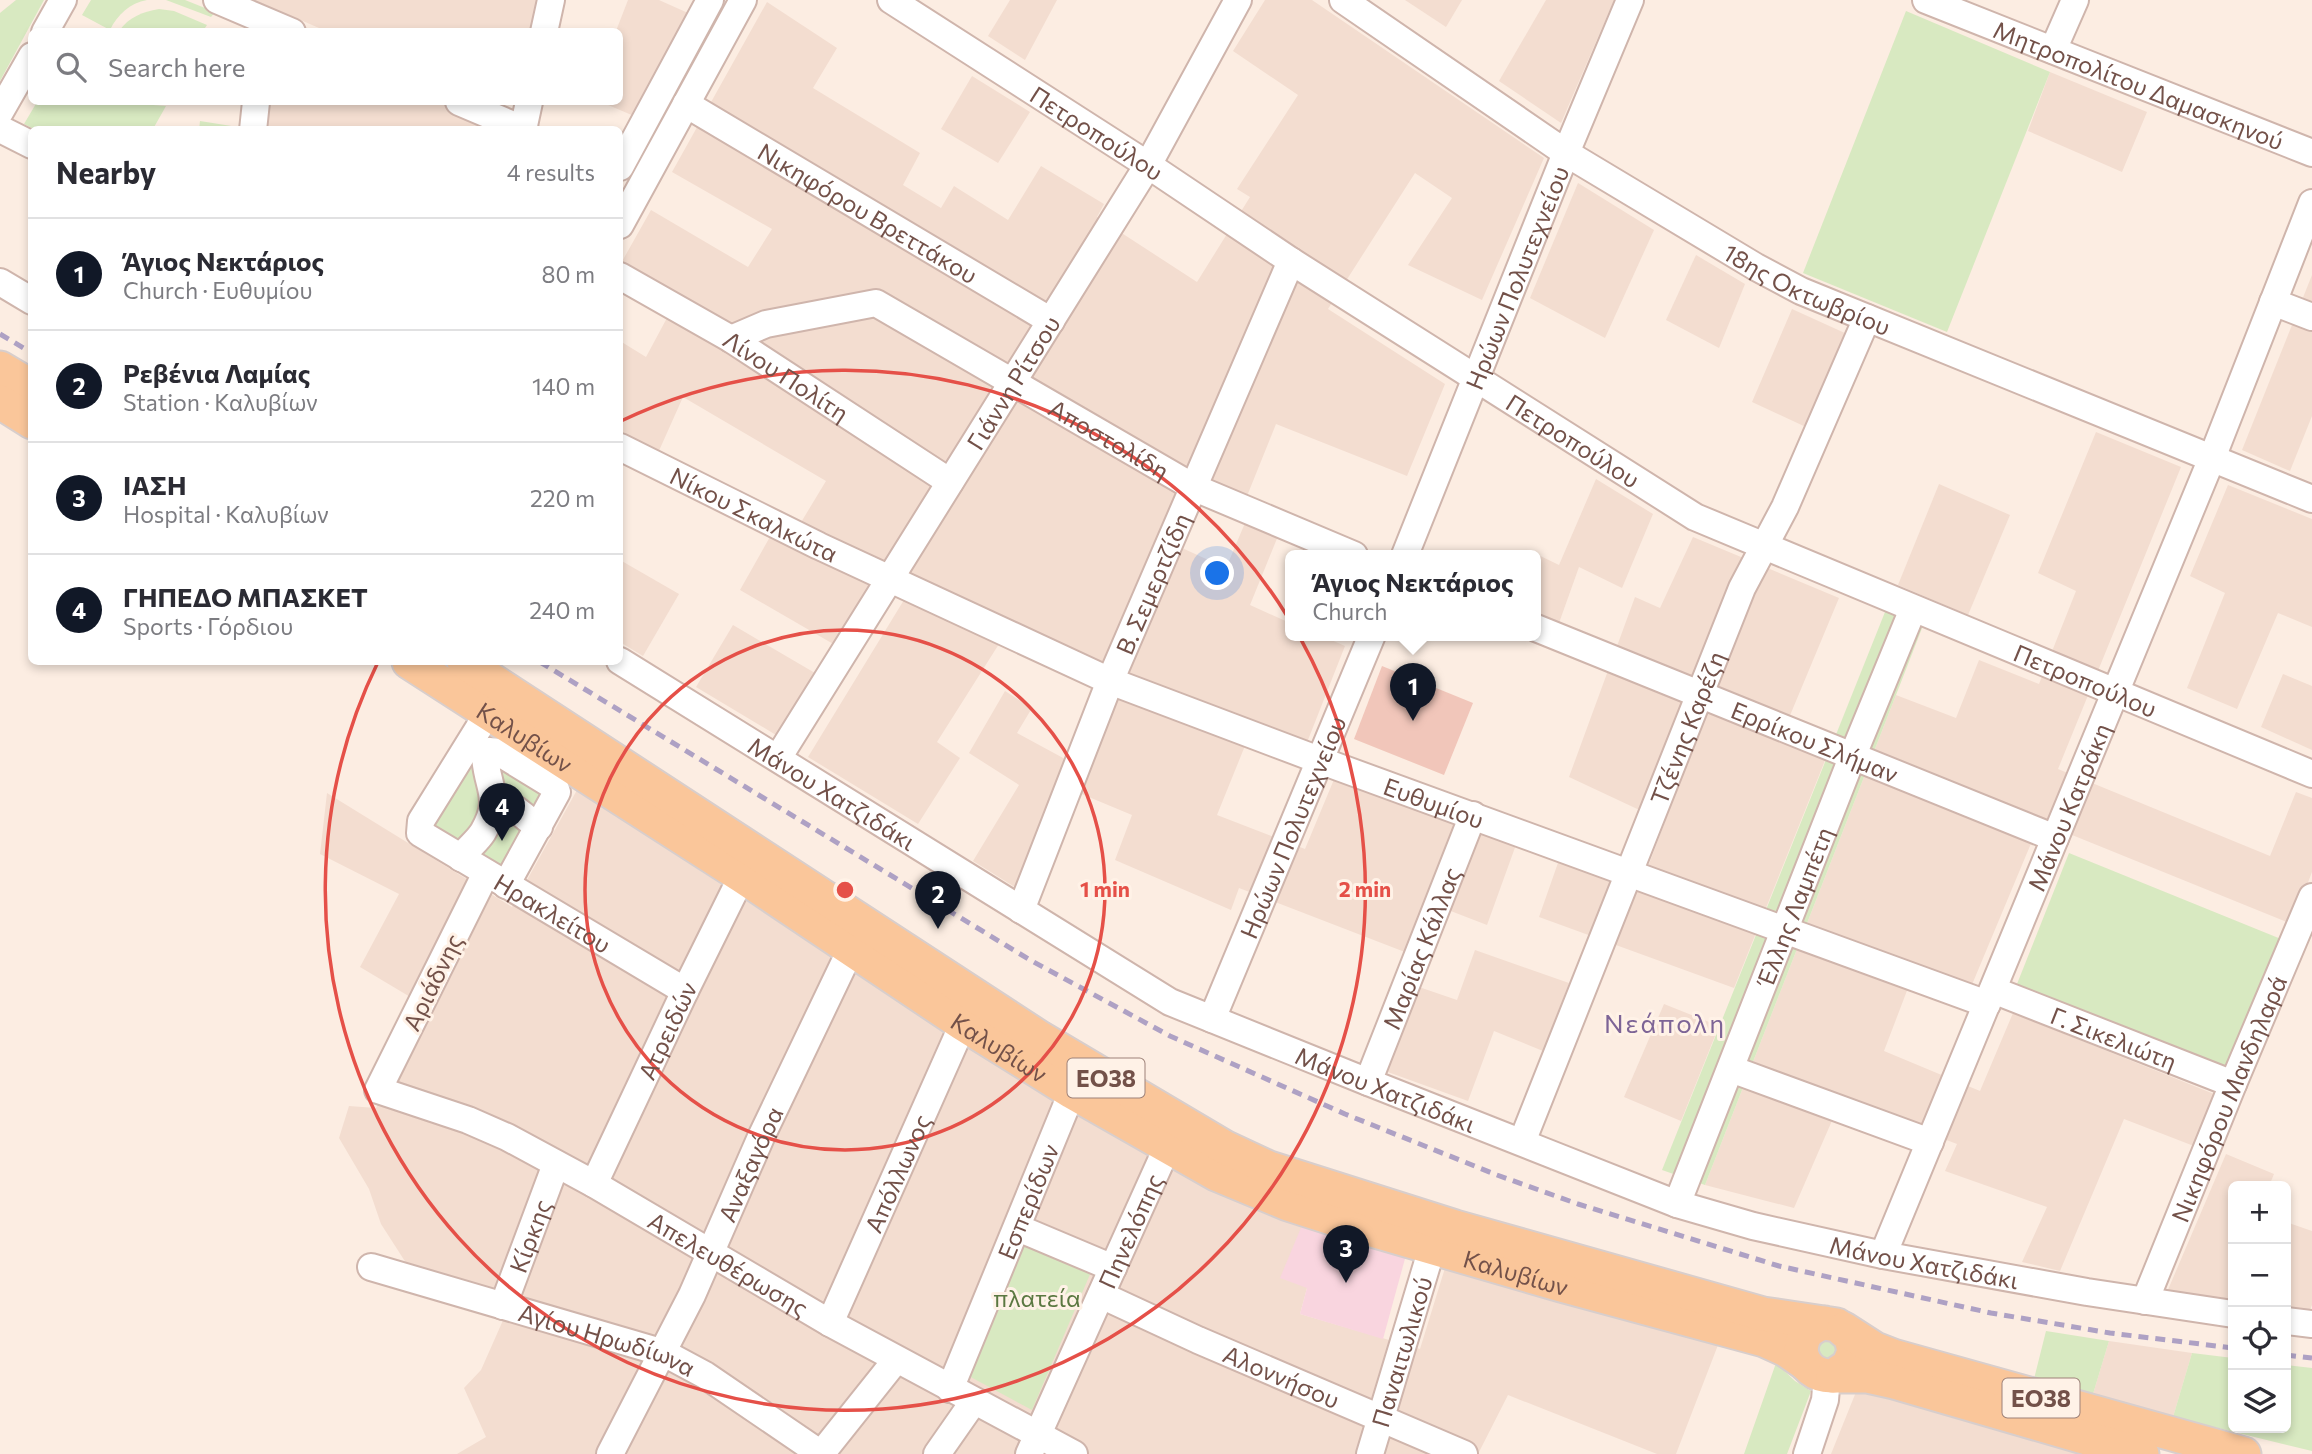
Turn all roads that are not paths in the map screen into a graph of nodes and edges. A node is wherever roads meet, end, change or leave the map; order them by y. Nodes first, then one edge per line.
1 (62, 0) edge
2 (217, 0) edge
3 (551, 0) edge
4 (709, 0) edge
5 (743, 0) edge
6 (891, 0) edge
7 (1238, 0) edge
8 (1343, 0) edge
9 (1630, 0) edge
10 (1926, 0) edge
11 (2075, 0) edge
12 (265, 26) edge
13 (47, 28) edge
14 (545, 28) edge
15 (2053, 50) junction
16 (28, 63) edge
17 (686, 104) junction
18 (256, 105) edge
19 (465, 105) edge
20 (528, 105) edge
21 (0, 112) edge
22 (253, 126) edge
23 (517, 126) edge
24 (525, 126) edge
25 (0, 129) edge
26 (28, 143) edge
27 (1566, 153) junction
28 (2312, 153) edge
29 (623, 161) edge
30 (1148, 165) junction
31 (2312, 203) edge
32 (623, 220) edge
33 (1291, 261) junction
34 (623, 278) edge
35 (0, 282) edge
36 (28, 299) edge
37 (2273, 302) junction
38 (1867, 317) junction
39 (2312, 317) edge
40 (1051, 321) junction
41 (731, 339) junction
42 (0, 368) edge
43 (1475, 378) junction
44 (1013, 382) junction
45 (28, 385) edge
46 (0, 402) edge
47 (28, 420) edge
48 (623, 448) edge
49 (2211, 458) junction
50 (950, 482) junction
51 (1195, 488) junction
52 (2312, 499) edge
53 (1763, 547) junction
54 (1342, 550) edge
55 (1407, 550) edge
56 (890, 579) junction
57 (1913, 608) junction
58 (1541, 630) edge
59 (1369, 641) edge
60 (623, 663) edge
61 (414, 665) edge
62 (469, 665) edge
63 (1110, 681) junction
64 (2114, 693) junction
65 (1700, 694) junction
66 (488, 713) junction
67 (1853, 755) junction
68 (778, 758) junction
69 (1319, 760) junction
70 (2312, 774) edge
71 (494, 800) junction
72 (1473, 815) junction
73 (539, 827) junction
74 (2055, 838) junction
75 (461, 858) junction
76 (1630, 872) junction
77 (742, 876) junction
78 (496, 879) junction
79 (2312, 897) edge
80 (1021, 910) junction
81 (1785, 929) junction
82 (850, 949) junction
83 (685, 991) junction
84 (1990, 997) junction
85 (1212, 1019) junction
86 (963, 1024) junction
87 (1731, 1069) junction
88 (1368, 1082) junction
89 (2232, 1084) junction
90 (378, 1090) joint
91 (1072, 1091) junction
92 (1173, 1134) junction
93 (1522, 1142) junction
94 (1930, 1142) junction
95 (556, 1164) junction
96 (594, 1184) junction
97 (1677, 1204) junction
98 (1018, 1228) junction
99 (1432, 1248) junction
100 (710, 1254) junction
101 (1883, 1255) junction
102 (371, 1267) dead end
103 (1113, 1268) junction
104 (1101, 1295) junction
105 (2145, 1301) junction
106 (503, 1306) junction
107 (2228, 1313) edge
108 (2291, 1322) edge
109 (830, 1323) junction
110 (2312, 1324) edge
111 (1834, 1326) junction
112 (664, 1353) junction
113 (896, 1360) junction
114 (1822, 1372) junction
115 (950, 1389) junction
116 (974, 1401) junction
117 (1381, 1418) junction
118 (1033, 1444) edge
119 (610, 1454) edge
120 (821, 1454) edge
121 (937, 1454) edge
122 (1074, 1454) edge
123 (1370, 1454) edge
124 (1464, 1454) edge
125 (1807, 1454) edge
126 (2143, 1454) edge
127 (2244, 1454) edge

1 - 13 street
2 - 12 street
3 - 14 street
4 - 29 street
5 - 17 street
6 - 30 street, Πετροπούλου
7 - 30 street, Γιάννη Ρίτσου
8 - 27 street, 18ης Οκτωβρίου
9 - 27 street, Ηρώων Πολυτεχνείου
10 - 15 street, Μητροπολίτου Δαμασκηνού
11 - 15 street
15 - 28 street, Μητροπολίτου Δαμασκηνού
16 - 21 street
17 - 32 street
17 - 40 street, Νικηφόρου Βρεττάκου
18 - 22 street
19 - 23 street
20 - 24 street
25 - 26 street
27 - 38 street, 18ης Οκτωβρίου
27 - 43 street, Ηρώων Πολυτεχνείου
30 - 33 street, Πετροπούλου
30 - 40 street, Γιάννη Ρίτσου
31 - 37 street, Μάνου Κατράκη
33 - 43 street, Πετροπούλου
33 - 51 street, Β. Σεμερτζίδη
34 - 41 street, Λίνου Πολίτη
35 - 36 street
37 - 39 street
37 - 49 street, Μάνου Κατράκη
38 - 49 street, 18ης Οκτωβρίου
38 - 53 street, Τζένης Καρέζη
40 - 44 street, Γιάννη Ρίτσου
41 - 44 street, Αποστολίδη
41 - 50 street, Λίνου Πολίτη
42 - 45 main road
43 - 53 street, Πετροπούλου
43 - 55 street, Ηρώων Πολυτεχνείου
44 - 50 street, Γιάννη Ρίτσου
44 - 51 street, Αποστολίδη
46 - 47 main road
48 - 56 street, Νίκου Σκαλκώτα
49 - 52 street, 18ης Οκτωβρίου
49 - 64 street, Μάνου Κατράκη
50 - 56 street, Γιάννη Ρίτσου
51 - 54 street, Αποστολίδη
51 - 63 street, Β. Σεμερτζίδη
53 - 57 street, Πετροπούλου
53 - 65 street, Τζένης Καρέζη
56 - 63 street, Ευθυμίου
56 - 68 street, Γιάννη Ρίτσου
57 - 64 street, Πετροπούλου
57 - 67 street, Έλλης Λαμπέτη
58 - 65 street, Ερρίκου Σλήμαν
59 - 69 street, Ηρώων Πολυτεχνείου
60 - 68 street, Μάνου Χατζιδάκι
61 - 66 main road, Καλυβίων / ΕΟ38
62 - 92 main road, Καλυβίων / ΕΟ38
63 - 69 street, Ευθυμίου
63 - 80 street, Β. Σεμερτζίδη
64 - 70 street, Πετροπούλου
64 - 74 street, Μάνου Κατράκη
65 - 67 street, Ερρίκου Σλήμαν
65 - 76 street, Τζένης Καρέζη
66 - 75 street, Ηρακλείτου
66 - 77 main road, Καλυβίων / ΕΟ38
67 - 74 street, Ερρίκου Σλήμαν
67 - 81 street, Έλλης Λαμπέτη
68 - 80 street, Μάνου Χατζιδάκι
69 - 72 street, Ευθυμίου
69 - 85 street, Ηρώων Πολυτεχνείου
71 - 73 street
71 - 73 street, Αριάδνης
71 - 75 street
72 - 76 street, Ευθυμίου
72 - 88 street, Μαρίας Κάλλας
73 - 78 street, Αριάδνης
74 - 84 street, Μάνου Κατράκη
75 - 78 street, Ηρακλείτου
76 - 81 street, Ευθυμίου
76 - 93 street, Τζένης Καρέζη
77 - 82 main road, Καλυβίων / ΕΟ38
77 - 83 street, Ατρειδών
78 - 83 street, Ηρακλείτου
78 - 90 street, Αριάδνης
79 - 89 street, Νικηφόρου Μανδηλαρά
80 - 85 street, Μάνου Χατζιδάκι
81 - 84 street, Ευθυμίου
81 - 87 street, Έλλης Λαμπέτη
82 - 86 main road, Καλυβίων / ΕΟ38
82 - 100 street, Αναξαγόρα
83 - 96 street, Ατρειδών
84 - 89 street, Γ. Σικελιώτη
84 - 94 street, Μάνου Κατράκη
85 - 88 street, Μάνου Χατζιδάκι
86 - 91 main road, Καλυβίων / ΕΟ38
86 - 109 street, Απόλλωνος
87 - 94 street
87 - 97 street, Έλλης Λαμπέτη
88 - 93 street, Μάνου Χατζιδάκι
89 - 105 street, Νικηφόρου Μανδηλαρά
90 - 95 street, Απελευθέρωσης
91 - 92 main road, Καλυβίων / ΕΟ38
91 - 98 street, Εσπερίδων
92 - 99 main road, Καλυβίων / ΕΟ38
92 - 103 street, Πηνελόπης
92 - 111 main road, Καλυβίων / ΕΟ38
93 - 97 street, Μάνου Χατζιδάκι
94 - 101 street, Μάνου Κατράκη
95 - 96 street, Απελευθέρωσης
95 - 106 street, Κίρκης
96 - 100 street, Απελευθέρωσης
97 - 101 street, Μάνου Χατζιδάκι
98 - 103 street
98 - 115 street, Εσπερίδων
99 - 114 main road, Καλυβίων / ΕΟ38
99 - 117 street, Παναιτωλικού
100 - 109 street, Απελευθέρωσης
100 - 112 street, Αναξαγόρα
101 - 105 street, Μάνου Χατζιδάκι
102 - 106 street, Αγίου Ηρωδίωνα
103 - 104 street, Πηνελόπης
104 - 117 street, Αλοννήσου
104 - 118 street, Πηνελόπης
105 - 107 street, Μάνου Χατζιδάκι
106 - 112 street, Αγίου Ηρωδίωνα
108 - 110 street
109 - 113 street, Απελευθέρωσης
111 - 114 main road
111 - 114 main road
111 - 127 main road, Καλυβίων / ΕΟ38
112 - 119 street, Αναξαγόρα
112 - 120 street, Αγίου Ηρωδίωνα
113 - 115 street, Απελευθέρωσης
113 - 120 street
114 - 125 street
114 - 126 main road, ΕΟ38
115 - 116 street, Απελευθέρωσης
116 - 118 street, Απελευθέρωσης
116 - 121 street
117 - 123 street, Παναιτωλικού
117 - 124 street, Αλοννήσου
118 - 122 street, Απελευθέρωσης

